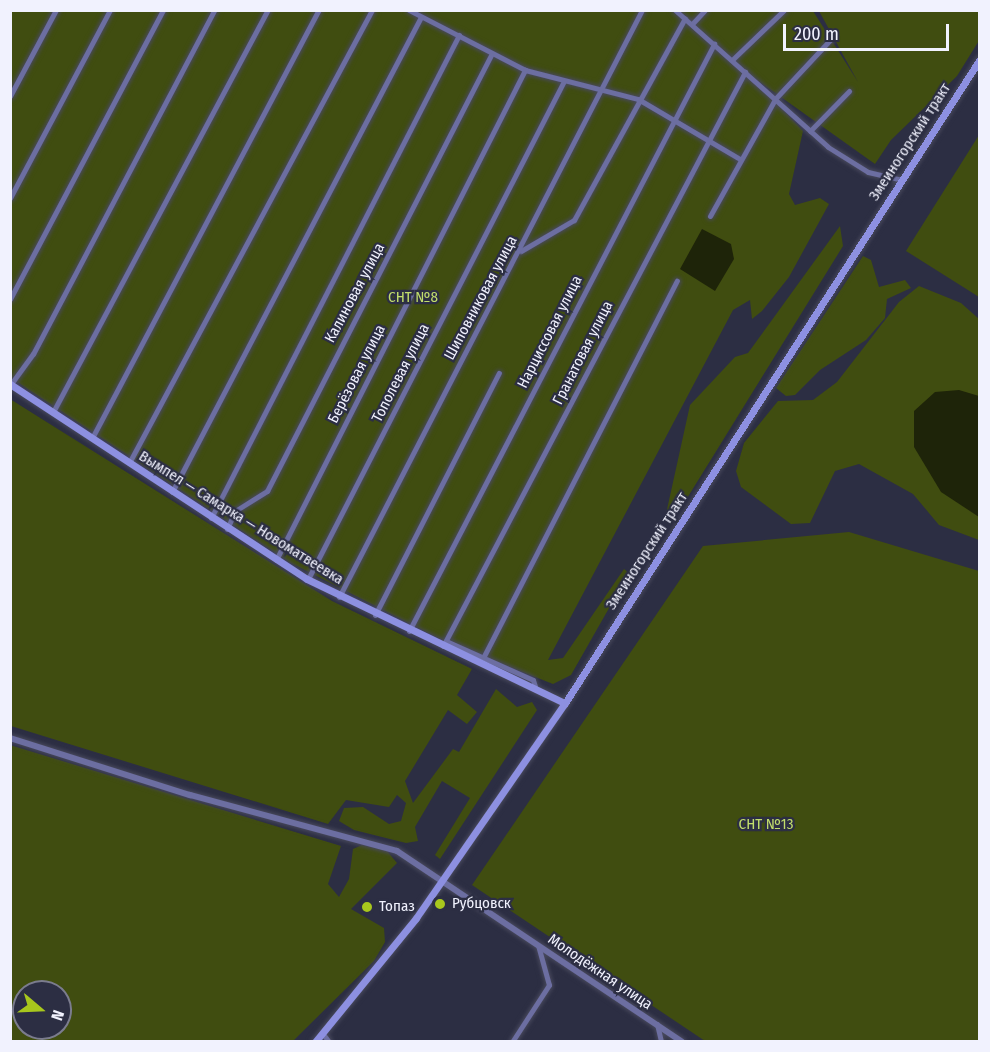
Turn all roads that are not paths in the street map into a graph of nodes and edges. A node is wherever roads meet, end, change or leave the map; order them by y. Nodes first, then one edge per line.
1 (56, 10) edge
2 (110, 10) edge
3 (163, 10) edge
4 (214, 10) edge
5 (268, 10) edge
6 (319, 10) edge
7 (372, 10) edge
8 (409, 10) edge
9 (642, 10) edge
10 (675, 10) edge
11 (705, 10) edge
12 (784, 10) edge
13 (421, 17) junction
14 (685, 18) junction
15 (692, 24) junction
16 (459, 35) junction
17 (831, 39) dead end
18 (714, 44) junction
19 (491, 55) junction
20 (980, 59) edge
21 (732, 60) junction
22 (525, 70) junction
23 (745, 72) junction
24 (564, 81) junction
25 (602, 87) junction
26 (849, 91) dead end
27 (10, 96) edge
28 (638, 99) junction
29 (775, 99) junction
30 (675, 116) junction
31 (810, 131) junction
32 (707, 138) junction
33 (740, 159) junction
34 (902, 180) junction
35 (10, 198) edge
36 (710, 216) dead end
37 (520, 251) junction
38 (677, 281) dead end
39 (10, 299) edge
40 (499, 373) dead end
41 (11, 384) edge
42 (53, 412) junction
43 (92, 438) junction
44 (129, 463) junction
45 (172, 492) junction
46 (211, 518) junction
47 (227, 529) junction
48 (276, 560) junction
49 (308, 579) junction
50 (339, 597) junction
51 (375, 615) junction
52 (409, 631) junction
53 (445, 643) junction
54 (484, 656) junction
55 (535, 686) junction
56 (565, 703) junction
57 (10, 738) edge
58 (443, 879) junction
59 (537, 944) junction
60 (657, 1024) junction
61 (323, 1034) junction
62 (315, 1041) edge
63 (329, 1041) edge
64 (512, 1041) edge
65 (661, 1041) edge
66 (682, 1041) edge

1 - 27 street
2 - 35 street
3 - 39 street
4 - 41 street
5 - 42 street
6 - 43 street
7 - 44 street
8 - 13 street
9 - 25 street, Шиповниковая улица
10 - 14 street
11 - 15 street
12 - 21 street
13 - 16 street
13 - 45 street
14 - 15 street
14 - 28 street
15 - 18 street
16 - 19 street
16 - 46 street
17 - 29 street
18 - 21 street
18 - 30 street, Нарциссовая улица
19 - 22 street
19 - 47 street, Калиновая улица
20 - 34 main road, Змеиногорский тракт
21 - 23 street
22 - 24 street
22 - 48 street, Берёзовая улица
23 - 29 street
23 - 32 street, Гранатовая улица
24 - 25 street
24 - 49 street, Тополевая улица
25 - 28 street
25 - 37 street, Шиповниковая улица
26 - 31 street
28 - 30 street
28 - 37 street
29 - 31 street
29 - 33 street
30 - 32 street
30 - 52 street, Нарциссовая улица
31 - 34 street
32 - 33 street
32 - 53 street, Гранатовая улица
33 - 36 street
34 - 56 main road, Змеиногорский тракт
37 - 50 street, Шиповниковая улица
38 - 54 street
40 - 51 street
41 - 42 main road, Вымпел — Самарка — Новоматвеевка
42 - 43 main road, Вымпел — Самарка — Новоматвеевка
43 - 44 main road, Вымпел — Самарка — Новоматвеевка
44 - 45 main road, Вымпел — Самарка — Новоматвеевка
45 - 46 main road, Вымпел — Самарка — Новоматвеевка
46 - 47 main road, Вымпел — Самарка — Новоматвеевка
47 - 48 main road, Вымпел — Самарка — Новоматвеевка
48 - 49 main road, Вымпел — Самарка — Новоматвеевка
49 - 50 main road, Вымпел — Самарка — Новоматвеевка
50 - 51 main road, Вымпел — Самарка — Новоматвеевка
51 - 52 main road, Вымпел — Самарка — Новоматвеевка
52 - 53 main road, Вымпел — Самарка — Новоматвеевка
53 - 54 street
53 - 55 main road, Вымпел — Самарка — Новоматвеевка
54 - 55 street
55 - 56 main road, Вымпел — Самарка — Новоматвеевка
56 - 58 main road, Змеиногорский тракт
57 - 58 street, Молодёжная улица
58 - 59 street, Молодёжная улица
58 - 61 main road, Змеиногорский тракт
59 - 60 street, Молодёжная улица
59 - 64 street
60 - 65 street
60 - 66 street, Молодёжная улица
61 - 62 main road, Змеиногорский тракт
61 - 63 street

